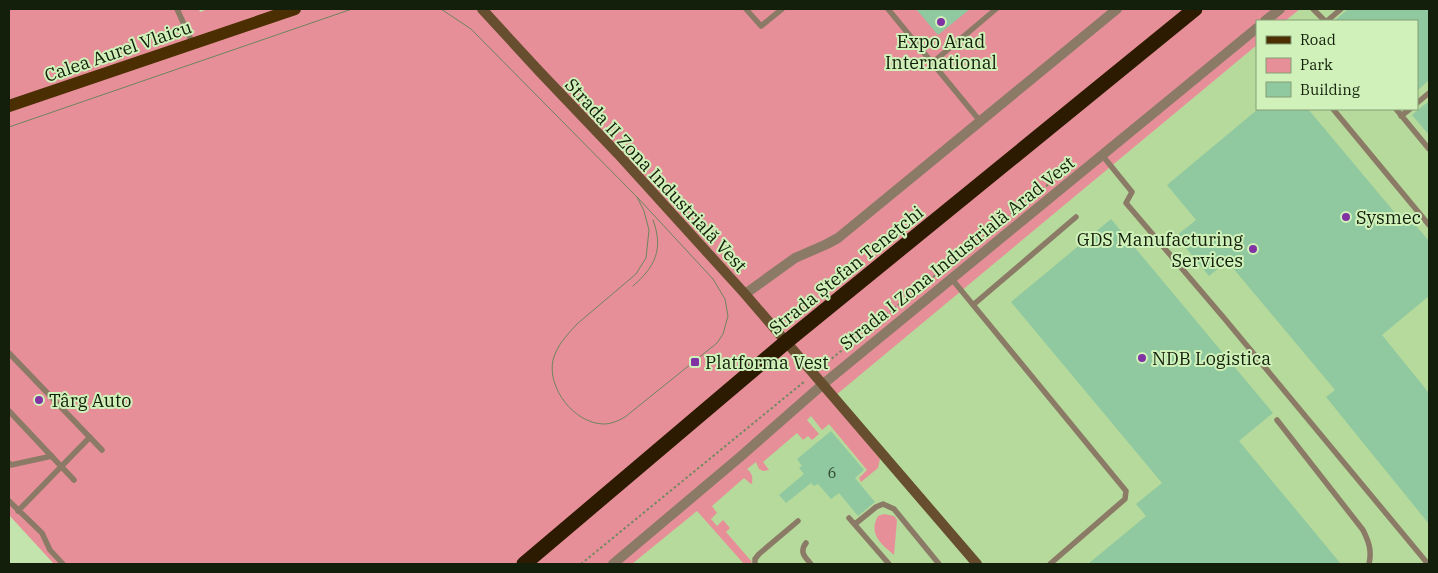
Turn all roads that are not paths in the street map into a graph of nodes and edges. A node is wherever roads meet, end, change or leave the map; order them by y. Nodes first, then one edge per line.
1 (177, 9) edge
2 (295, 9) edge
3 (482, 9) edge
4 (489, 9) edge
5 (746, 9) edge
6 (782, 9) edge
7 (888, 9) edge
8 (996, 9) edge
9 (1117, 9) edge
10 (1195, 9) edge
11 (1280, 9) edge
12 (1313, 9) edge
13 (1342, 9) edge
14 (1266, 20) edge
15 (1325, 20) edge
16 (1327, 20) edge
17 (1256, 29) edge
18 (501, 31) junction
19 (192, 44) junction
20 (932, 63) junction
21 (1429, 93) edge
22 (1418, 102) edge
23 (9, 106) edge
24 (1334, 110) edge
25 (1397, 110) edge
26 (1409, 110) edge
27 (1401, 116) junction
28 (980, 121) junction
29 (1429, 149) edge
30 (1102, 155) junction
31 (1076, 217) dead end
32 (1429, 225) edge
33 (951, 278) junction
34 (745, 294) junction
35 (973, 305) junction
36 (786, 342) junction
37 (9, 353) edge
38 (822, 385) junction
39 (9, 410) edge
40 (1277, 420) dead end
41 (90, 437) junction
42 (102, 450) dead end
43 (52, 456) junction
44 (9, 463) edge
45 (61, 466) junction
46 (74, 480) dead end
47 (9, 502) edge
48 (18, 511) junction
49 (849, 518) dead end
50 (798, 521) dead end
51 (855, 524) junction
52 (806, 543) dead end
53 (63, 564) edge
54 (524, 564) edge
55 (613, 564) edge
56 (755, 564) edge
57 (811, 564) edge
58 (889, 564) edge
59 (939, 564) edge
60 (977, 564) edge
61 (1050, 564) edge
62 (1369, 564) edge
63 (1428, 564) edge

1 - 19 lane
2 - 19 main road, Calea Aurel Vlaicu
3 - 18 street, Strada II Zona Industrială Vest
4 - 18 street, Strada II Zona Industrială Vest
5 - 6 lane
7 - 20 lane
8 - 20 lane
9 - 28 street
10 - 36 highway, Strada Ștefan Tenețchi
11 - 14 street
12 - 15 lane
13 - 16 lane
17 - 30 street, Strada I Zona Industrială Arad Vest
18 - 34 street, Strada II Zona Industrială Vest
19 - 23 main road, Calea Aurel Vlaicu
20 - 28 lane
21 - 22 lane
24 - 32 lane
25 - 27 lane
26 - 27 lane
27 - 29 lane
28 - 34 street
30 - 33 street, Strada I Zona Industrială Arad Vest
30 - 63 lane
31 - 35 lane
33 - 35 lane
33 - 38 street, Strada I Zona Industrială Arad Vest
34 - 36 street, Strada II Zona Industrială Vest
35 - 61 lane
36 - 38 street, Strada II Zona Industrială Vest
36 - 54 highway, Strada Ștefan Tenețchi
37 - 41 lane
38 - 55 street, Strada I Zona Industrială Arad Vest
38 - 60 street, Strada II Zona Industrială Vest
39 - 43 lane
40 - 62 lane
41 - 42 lane
41 - 45 lane
43 - 44 lane
43 - 45 lane
45 - 46 lane
45 - 48 lane
47 - 48 lane
48 - 53 lane
49 - 51 lane
50 - 56 lane
51 - 58 lane
51 - 59 lane
52 - 57 lane

